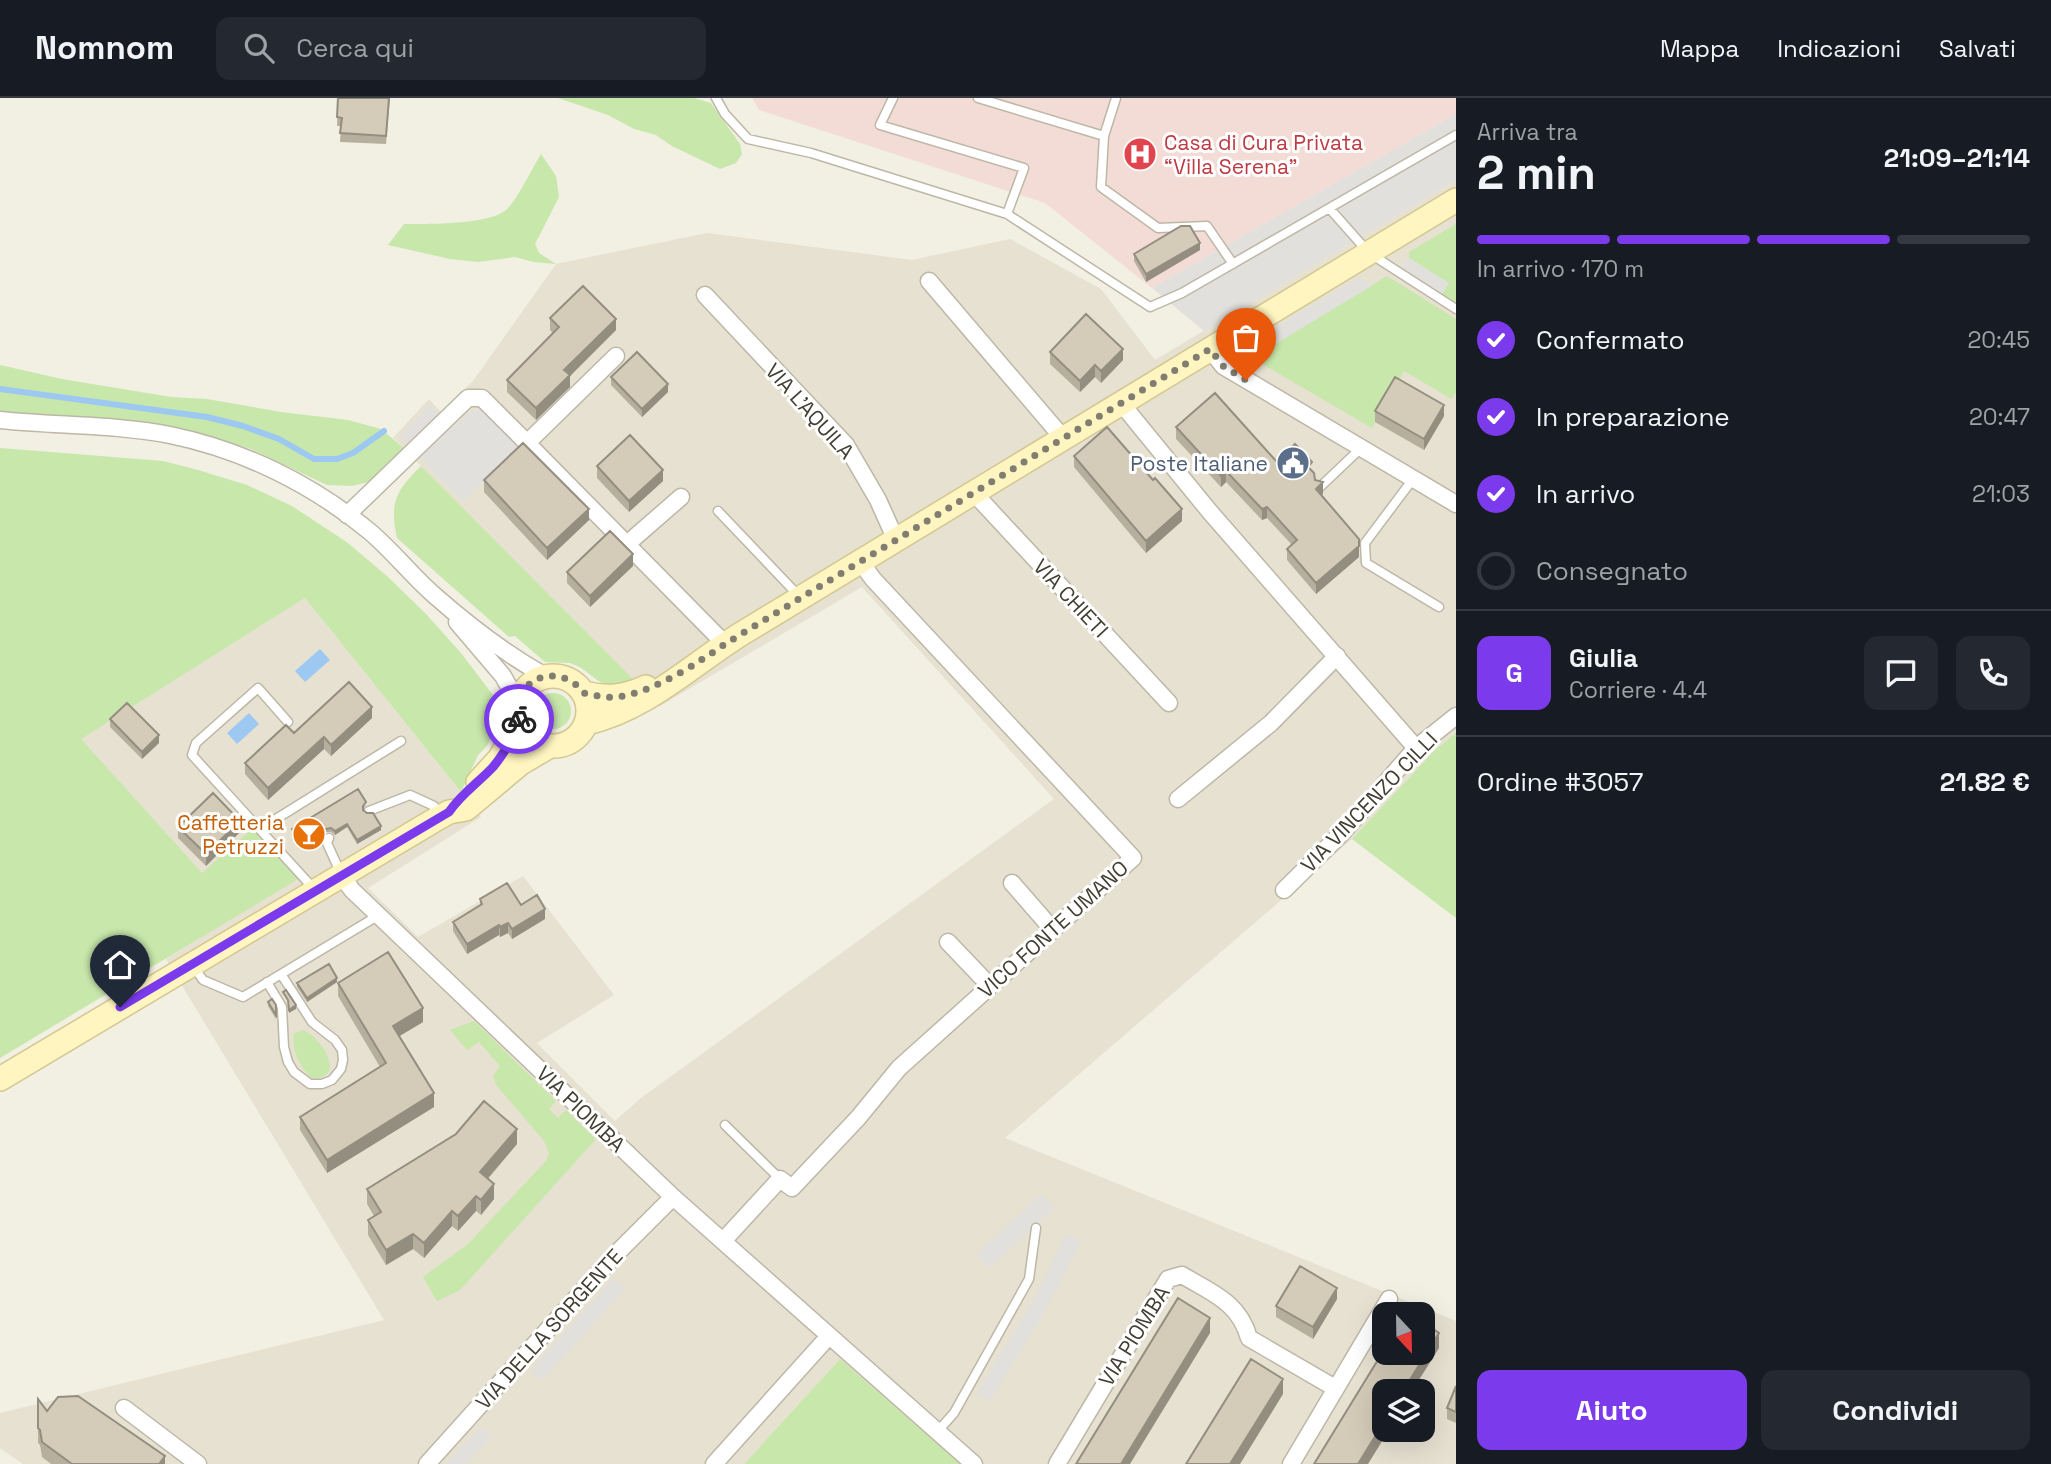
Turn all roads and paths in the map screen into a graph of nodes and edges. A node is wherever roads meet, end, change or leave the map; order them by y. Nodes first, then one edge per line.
1 (716, 98) edge
2 (894, 98) edge
3 (978, 98) edge
4 (1116, 98) edge
5 (1456, 135) edge
6 (1104, 136) junction
7 (1456, 200) edge
8 (1330, 209) junction
9 (1007, 214) junction
10 (1369, 253) junction
11 (1233, 264) junction
12 (929, 281) dead end
13 (705, 295) dead end
14 (1456, 309) edge
15 (1210, 349) junction
16 (616, 356) dead end
17 (1121, 403) junction
18 (0, 420) edge
19 (1063, 438) junction
20 (527, 443) junction
21 (1360, 449) junction
22 (1413, 479) junction
23 (1320, 487) edge
24 (973, 492) junction
25 (681, 497) dead end
26 (1456, 504) edge
27 (718, 511) dead end
28 (347, 515) junction
29 (896, 540) junction
30 (627, 544) junction
31 (860, 561) junction
32 (435, 596) junction
33 (800, 598) junction
34 (1439, 607) dead end
35 (725, 644) junction
36 (1337, 656) junction
37 (691, 667) junction
38 (545, 676) junction
39 (584, 693) junction
40 (1168, 703) dead end
41 (519, 713) junction
42 (1456, 716) edge
43 (288, 722) dead end
44 (587, 723) junction
45 (401, 741) dead end
46 (550, 746) junction
47 (1416, 748) junction
48 (1178, 799) dead end
49 (369, 811) edge
50 (444, 814) junction
51 (260, 829) junction
52 (329, 838) dead end
53 (341, 874) junction
54 (1012, 883) dead end
55 (315, 890) junction
56 (1284, 890) dead end
57 (379, 915) junction
58 (1053, 930) junction
59 (948, 942) dead end
60 (191, 963) junction
61 (281, 974) junction
62 (267, 982) junction
63 (990, 986) junction
64 (0, 1079) edge
65 (725, 1125) dead end
66 (780, 1179) junction
67 (673, 1197) junction
68 (1036, 1228) dead end
69 (723, 1241) junction
70 (1389, 1299) dead end
71 (829, 1336) junction
72 (1335, 1388) junction
73 (124, 1408) dead end
74 (937, 1432) junction
75 (198, 1464) edge
76 (427, 1464) edge
77 (714, 1464) edge
78 (974, 1464) edge
79 (1056, 1464) edge
80 (1291, 1464) edge

1 - 9 lane
2 - 9 lane
3 - 6 lane
4 - 6 lane
5 - 8 lane
6 - 11 lane
7 - 10 main road
8 - 10 lane
8 - 11 lane
9 - 11 lane
10 - 14 lane
10 - 15 main road
12 - 19 street
13 - 29 street, VIA L'AQUILA
15 - 17 main road
15 - 21 street
16 - 20 street
17 - 19 main road
17 - 36 street
18 - 28 street
19 - 24 main road
20 - 28 street
20 - 30 street
21 - 22 street
21 - 23 lane
22 - 26 street
22 - 34 lane
24 - 29 main road
24 - 40 street, VIA CHIETI
25 - 30 street
27 - 33 lane
28 - 32 street
29 - 31 main road
30 - 35 street
31 - 33 main road
31 - 58 street, VICO FONTE UMANO
32 - 38 street
32 - 41 street
33 - 35 main road
35 - 37 main road
36 - 47 street
36 - 48 street
37 - 39 main road
37 - 44 main road
38 - 39 main road
38 - 41 main road
39 - 44 main road
41 - 46 main road
41 - 50 main road
42 - 47 street, VIA VINCENZO CILLI
43 - 51 lane
44 - 46 main road
45 - 51 lane
46 - 50 main road
47 - 56 street, VIA VINCENZO CILLI
49 - 50 lane
50 - 53 main road
51 - 55 lane
52 - 53 lane
53 - 55 main road
53 - 57 street, VIA PIOMBA
54 - 58 street
55 - 60 main road
57 - 61 lane
57 - 67 street, VIA PIOMBA
58 - 63 street, VICO FONTE UMANO
59 - 63 street
60 - 62 lane
60 - 64 main road
61 - 62 lane
61 - 62 lane
63 - 66 street, VICO FONTE UMANO
65 - 66 lane
66 - 69 street
67 - 69 street, VIA PIOMBA
67 - 76 street, VIA DELLA SORGENTE
68 - 74 lane
69 - 71 street, VIA PIOMBA
70 - 72 street
71 - 74 street, VIA PIOMBA
71 - 77 street
72 - 79 street, VIA PIOMBA
72 - 80 street
73 - 75 street
74 - 78 street, VIA PIOMBA

